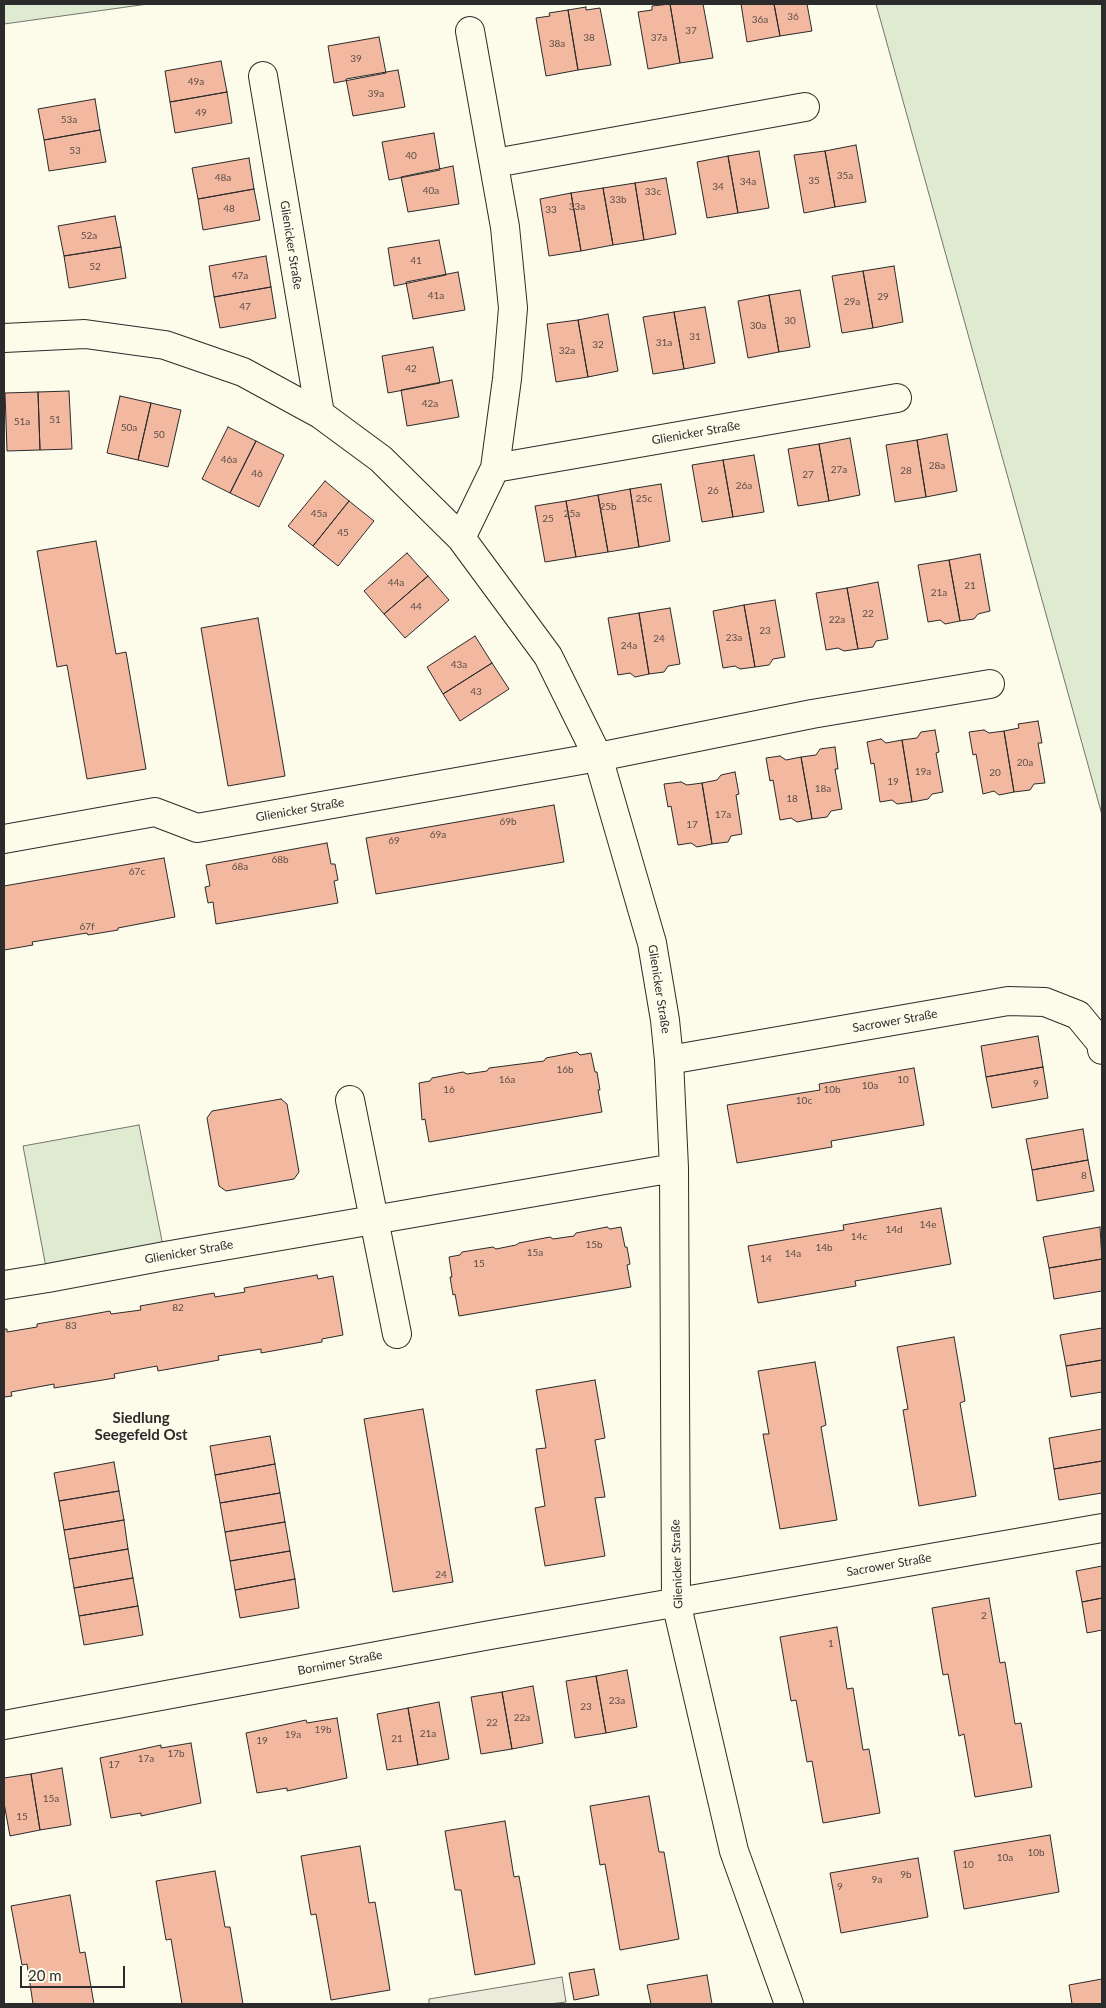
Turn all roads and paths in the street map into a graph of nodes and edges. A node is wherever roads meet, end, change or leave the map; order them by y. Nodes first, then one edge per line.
1 (470, 31) dead end
2 (263, 76) dead end
3 (805, 107) dead end
4 (495, 163) junction
5 (4, 338) edge
6 (897, 398) dead end
7 (320, 414) junction
8 (495, 468) junction
9 (461, 538) junction
10 (990, 684) dead end
11 (598, 757) junction
12 (4, 839) edge
13 (1102, 1050) edge
14 (669, 1060) junction
15 (350, 1100) dead end
16 (674, 1168) junction
17 (375, 1220) junction
18 (4, 1285) edge
19 (397, 1334) dead end
20 (1102, 1528) edge
21 (676, 1602) junction
22 (4, 1725) edge
23 (789, 2004) edge

1 - 4 street
2 - 7 street, Glienicker Straße
3 - 4 street
4 - 8 street
5 - 7 street, Glienicker Straße
6 - 8 street, Glienicker Straße
7 - 9 street, Glienicker Straße
8 - 9 street
9 - 11 street, Glienicker Straße
10 - 11 street, Glienicker Straße
11 - 12 street, Glienicker Straße
11 - 14 street, Glienicker Straße
13 - 14 street, Sacrower Straße
14 - 16 street, Glienicker Straße
15 - 17 street
16 - 17 street, Glienicker Straße
16 - 21 street, Glienicker Straße
17 - 18 street, Glienicker Straße
17 - 19 street
20 - 21 street, Sacrower Straße
21 - 22 street, Bornimer Straße
21 - 23 street, Glienicker Straße

